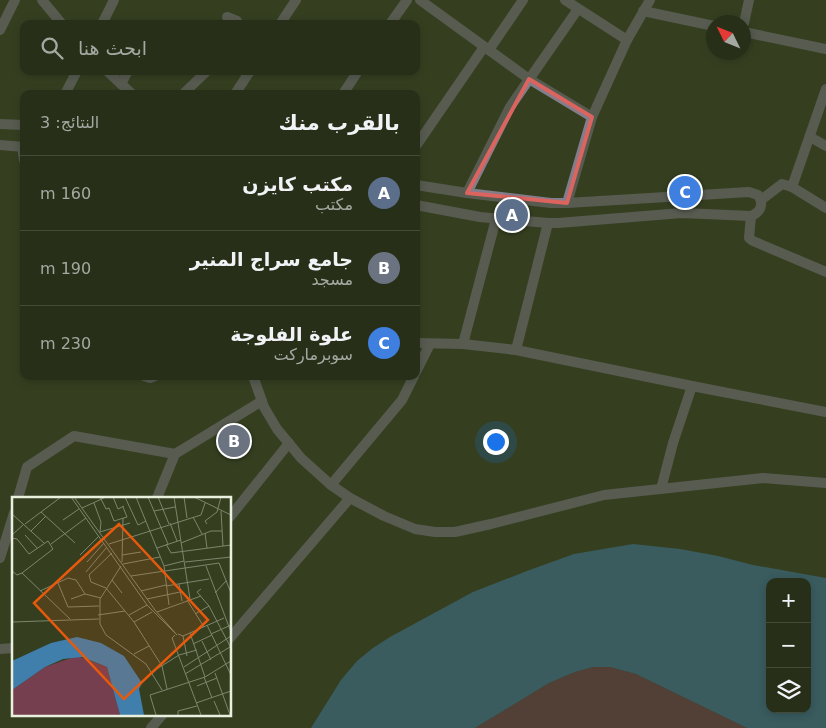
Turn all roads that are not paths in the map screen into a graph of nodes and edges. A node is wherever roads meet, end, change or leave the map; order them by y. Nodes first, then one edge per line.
1 (15, 0) edge
2 (42, 0) edge
3 (114, 0) edge
4 (296, 0) edge
5 (406, 0) edge
6 (420, 0) edge
7 (523, 0) edge
8 (565, 0) edge
9 (650, 0) edge
10 (749, 0) edge
11 (578, 9) junction
12 (643, 11) junction
13 (746, 15) edge
14 (227, 17) dead end
15 (59, 20) edge
16 (104, 20) edge
17 (234, 20) edge
18 (283, 20) edge
19 (393, 20) edge
20 (706, 24) edge
21 (0, 30) edge
22 (751, 33) edge
23 (627, 40) junction
24 (486, 48) junction
25 (826, 49) edge
26 (75, 75) edge
27 (111, 75) edge
28 (126, 75) edge
29 (204, 75) edge
30 (247, 75) edge
31 (355, 75) edge
32 (529, 79) junction
33 (121, 84) junction
34 (826, 89) edge
35 (67, 90) edge
36 (128, 90) edge
37 (187, 90) edge
38 (238, 90) edge
39 (346, 90) edge
40 (824, 104) edge
41 (592, 117) junction
42 (0, 124) edge
43 (20, 125) edge
44 (810, 137) junction
45 (420, 140) edge
46 (0, 145) edge
47 (826, 146) edge
48 (20, 147) edge
49 (420, 186) edge
50 (792, 187) junction
51 (467, 193) junction
52 (761, 200) junction
53 (567, 203) junction
54 (420, 206) edge
55 (826, 208) edge
56 (752, 216) junction
57 (496, 219) junction
58 (548, 223) junction
59 (826, 272) edge
60 (420, 343) edge
61 (430, 344) junction
62 (463, 344) junction
63 (516, 350) junction
64 (420, 364) edge
65 (254, 380) edge
66 (412, 380) edge
67 (692, 386) junction
68 (262, 401) junction
69 (826, 412) edge
70 (289, 443) junction
71 (174, 454) junction
72 (826, 482) edge
73 (331, 485) junction
74 (661, 489) junction
75 (18, 497) edge
76 (157, 497) edge
77 (350, 498) junction
78 (231, 515) edge
79 (11, 534) edge
80 (0, 558) edge
81 (231, 636) edge
82 (161, 716) edge
83 (151, 728) edge

1 - 21 street
2 - 15 street
3 - 16 street
4 - 18 street
5 - 19 street
6 - 24 street
7 - 24 street
8 - 11 street
9 - 12 street
10 - 13 street
11 - 23 street
11 - 32 street
12 - 20 street
12 - 23 street
14 - 17 street
22 - 25 street
23 - 41 street
24 - 32 street
24 - 45 street
26 - 35 street
27 - 33 street
28 - 33 street
29 - 37 street
30 - 38 street
31 - 39 street
32 - 41 street
32 - 51 street
33 - 36 street
34 - 40 street
40 - 44 street
41 - 53 street
42 - 43 street
44 - 47 street
44 - 50 street
46 - 48 street
49 - 51 street
50 - 52 street
50 - 55 street
51 - 53 street
52 - 53 street
52 - 56 street
54 - 57 street
56 - 58 street
56 - 59 street
57 - 58 street
57 - 62 street
58 - 63 street
60 - 61 street
61 - 62 street
61 - 64 street
62 - 63 street
63 - 67 street
65 - 68 street
66 - 73 street
67 - 69 street
67 - 74 street
68 - 70 street
68 - 71 street
70 - 73 street
70 - 78 street
71 - 75 street
71 - 76 street
72 - 74 street
73 - 77 street
74 - 77 street
77 - 81 street
79 - 80 street
82 - 83 street

